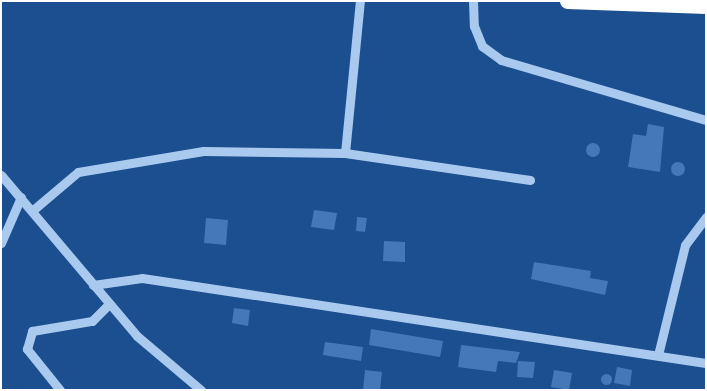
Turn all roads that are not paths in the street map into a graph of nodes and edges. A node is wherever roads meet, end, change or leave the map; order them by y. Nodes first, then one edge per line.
1 (360, 1) edge
2 (473, 1) edge
3 (566, 1) edge
4 (706, 6) edge
5 (706, 120) edge
6 (345, 152) junction
7 (1, 175) edge
8 (530, 180) dead end
9 (21, 197) junction
10 (33, 210) junction
11 (706, 216) edge
12 (1, 243) edge
13 (93, 285) junction
14 (109, 304) junction
15 (658, 356) junction
16 (706, 363) edge
17 (60, 390) edge
18 (201, 390) edge

1 - 6 street
2 - 5 street
3 - 4 highway
6 - 8 street
6 - 10 street
7 - 9 street
9 - 10 street
9 - 12 street
10 - 13 street
11 - 15 street
13 - 14 street
13 - 15 street
14 - 17 street
14 - 18 street
15 - 16 street

